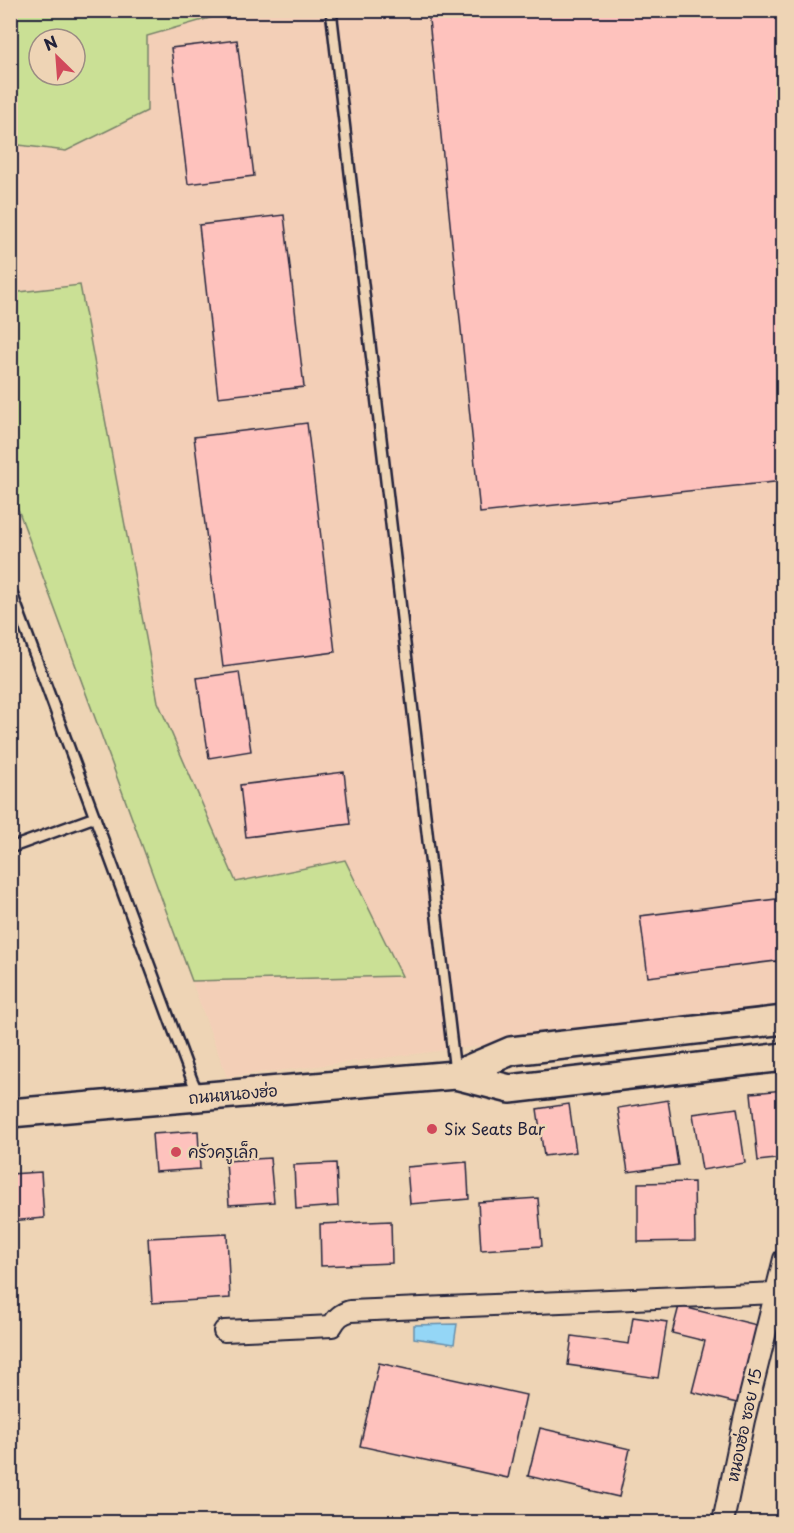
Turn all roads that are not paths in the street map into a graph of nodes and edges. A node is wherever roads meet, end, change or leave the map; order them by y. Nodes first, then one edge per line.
1 (331, 10) edge
2 (10, 588) edge
3 (95, 817) junction
4 (10, 848) edge
5 (783, 1020) edge
6 (783, 1057) edge
7 (455, 1075) junction
8 (201, 1097) junction
9 (10, 1113) edge
10 (783, 1259) edge
11 (775, 1293) junction
12 (224, 1331) dead end
13 (723, 1522) edge

1 - 7 lane
2 - 3 lane
3 - 4 lane
3 - 8 lane
5 - 7 street, ถนนหนองฮ่อ
6 - 7 street, ถนนหนองฮ่อ
7 - 8 street, ถนนหนองฮ่อ
8 - 9 street, ถนนหนองฮ่อ
10 - 11 street, หนองฮ่อ ซอย 15
11 - 12 street
11 - 13 street, หนองฮ่อ ซอย 15

